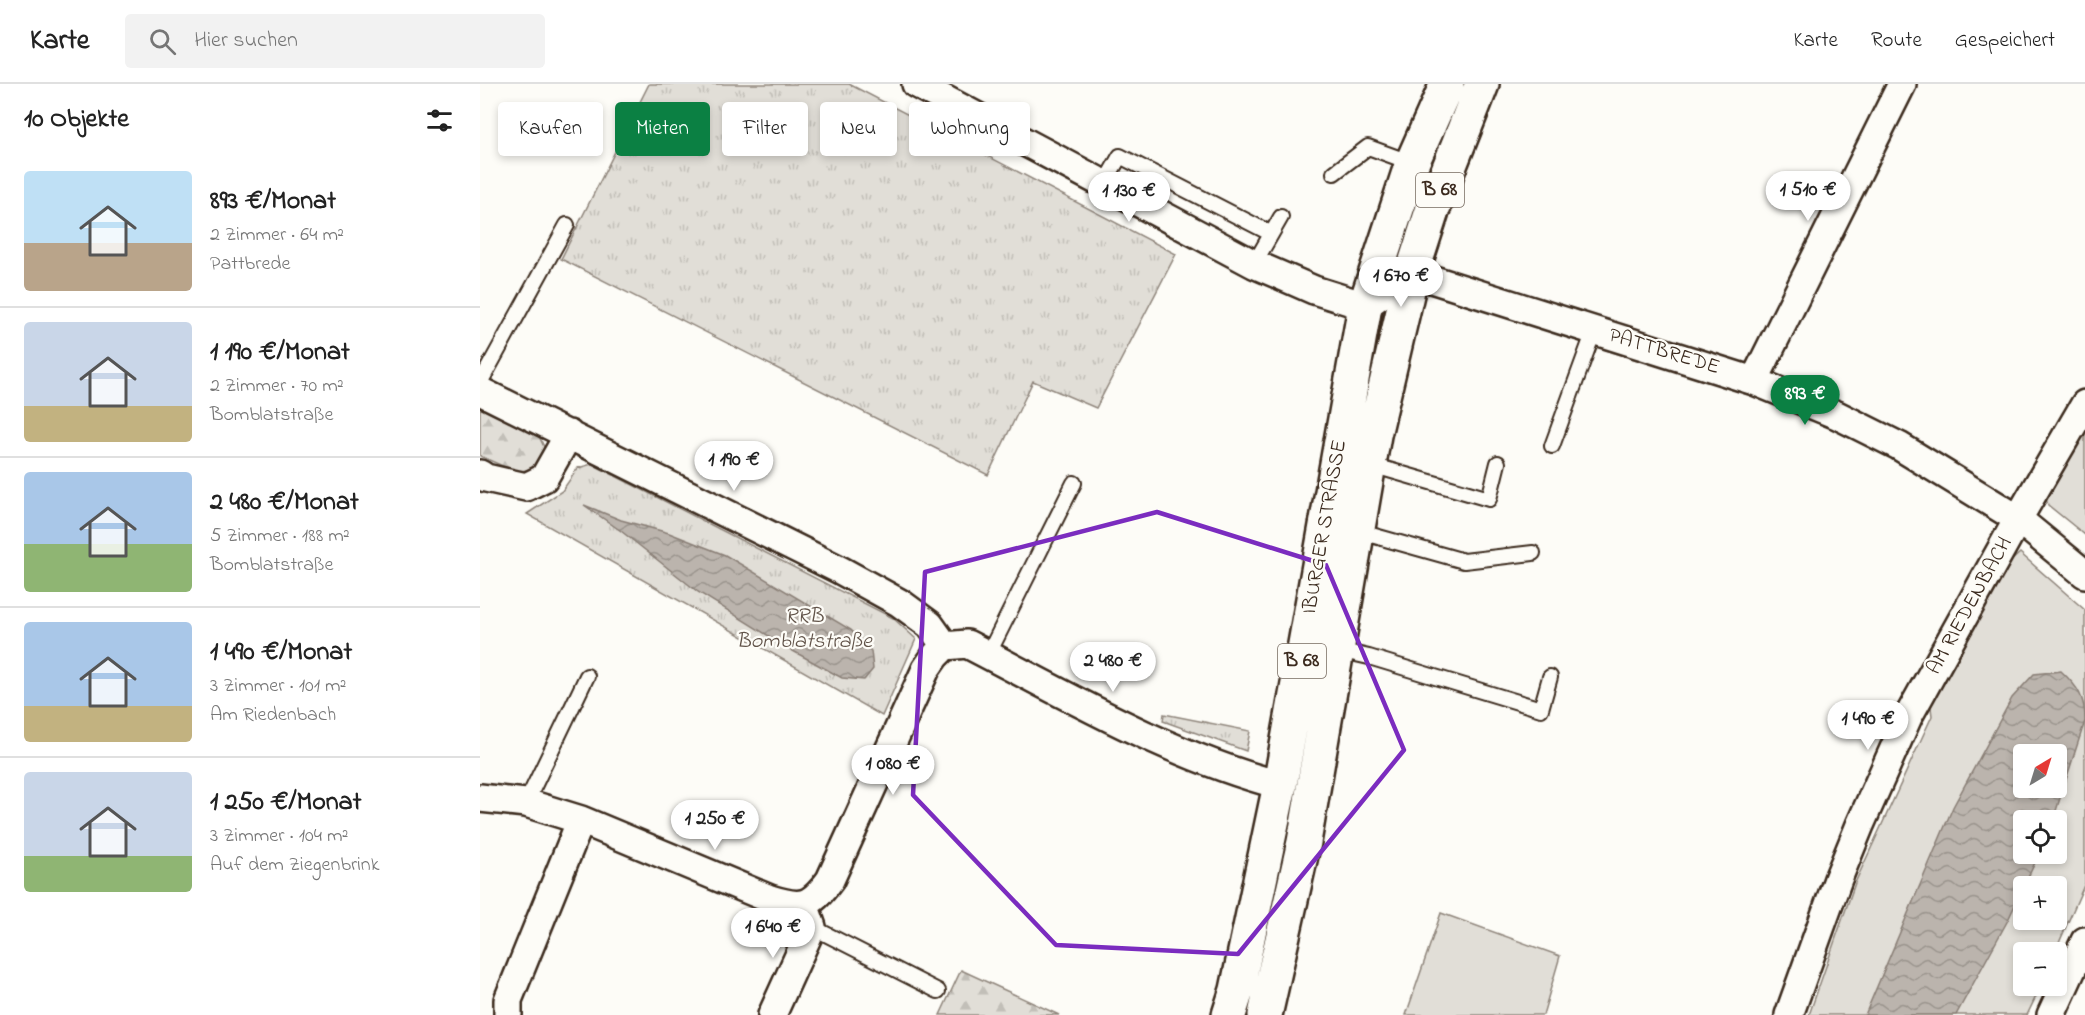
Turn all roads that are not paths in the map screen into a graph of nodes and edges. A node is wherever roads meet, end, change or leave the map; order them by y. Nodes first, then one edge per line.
1 (916, 84) edge
2 (1447, 84) edge
3 (1482, 84) edge
4 (1902, 84) edge
5 (1413, 163) junction
6 (1334, 173) dead end
7 (1104, 184) junction
8 (1281, 217) dead end
9 (567, 225) dead end
10 (1270, 233) junction
11 (1254, 264) junction
12 (1412, 273) junction
13 (1365, 306) junction
14 (1594, 331) junction
15 (1754, 381) junction
16 (480, 383) edge
17 (480, 391) edge
18 (2085, 404) edge
19 (569, 434) junction
20 (1552, 446) dead end
21 (1498, 463) dead end
22 (1368, 464) junction
23 (480, 474) edge
24 (1074, 483) dead end
25 (2018, 519) junction
26 (1357, 531) junction
27 (1533, 553) dead end
28 (2085, 574) edge
29 (945, 646) junction
30 (1338, 650) junction
31 (988, 655) junction
32 (587, 676) dead end
33 (1550, 677) dead end
34 (1280, 785) junction
35 (480, 798) edge
36 (526, 803) junction
37 (581, 820) junction
38 (808, 916) junction
39 (2085, 941) edge
40 (938, 991) dead end
41 (508, 1015) edge
42 (772, 1015) edge
43 (1229, 1015) edge
44 (1266, 1015) edge
45 (1789, 1015) edge
46 (2051, 1015) edge

1 - 7 street
2 - 5 main road, IBURGER STRASSE / B 68
3 - 12 main road, IBURGER STRASSE / B 68
4 - 15 street
5 - 6 lane
5 - 13 main road, IBURGER STRASSE / B 68
7 - 10 lane
7 - 11 street
8 - 10 lane
9 - 16 lane
10 - 11 lane
11 - 13 street
12 - 13 street
12 - 14 street, PATTBREDE
12 - 22 main road, IBURGER STRASSE / B 68
13 - 34 main road, IBURGER STRASSE / B 68
14 - 15 street, PATTBREDE
14 - 20 lane
15 - 25 street, PATTBREDE
17 - 19 street
18 - 25 street, AM RIEDENBACH
19 - 23 street
19 - 29 street
21 - 22 lane
22 - 26 main road, IBURGER STRASSE / B 68
24 - 31 lane
25 - 28 street, PATTBREDE
25 - 45 street, AM RIEDENBACH
26 - 27 lane
26 - 30 main road, IBURGER STRASSE / B 68
29 - 31 street
29 - 38 street
30 - 33 lane
30 - 44 main road, IBURGER STRASSE / B 68
31 - 34 street
32 - 36 lane
34 - 43 main road, IBURGER STRASSE / B 68
35 - 36 street
36 - 37 street
37 - 38 street
37 - 41 street
38 - 40 lane
38 - 42 street
39 - 46 street

